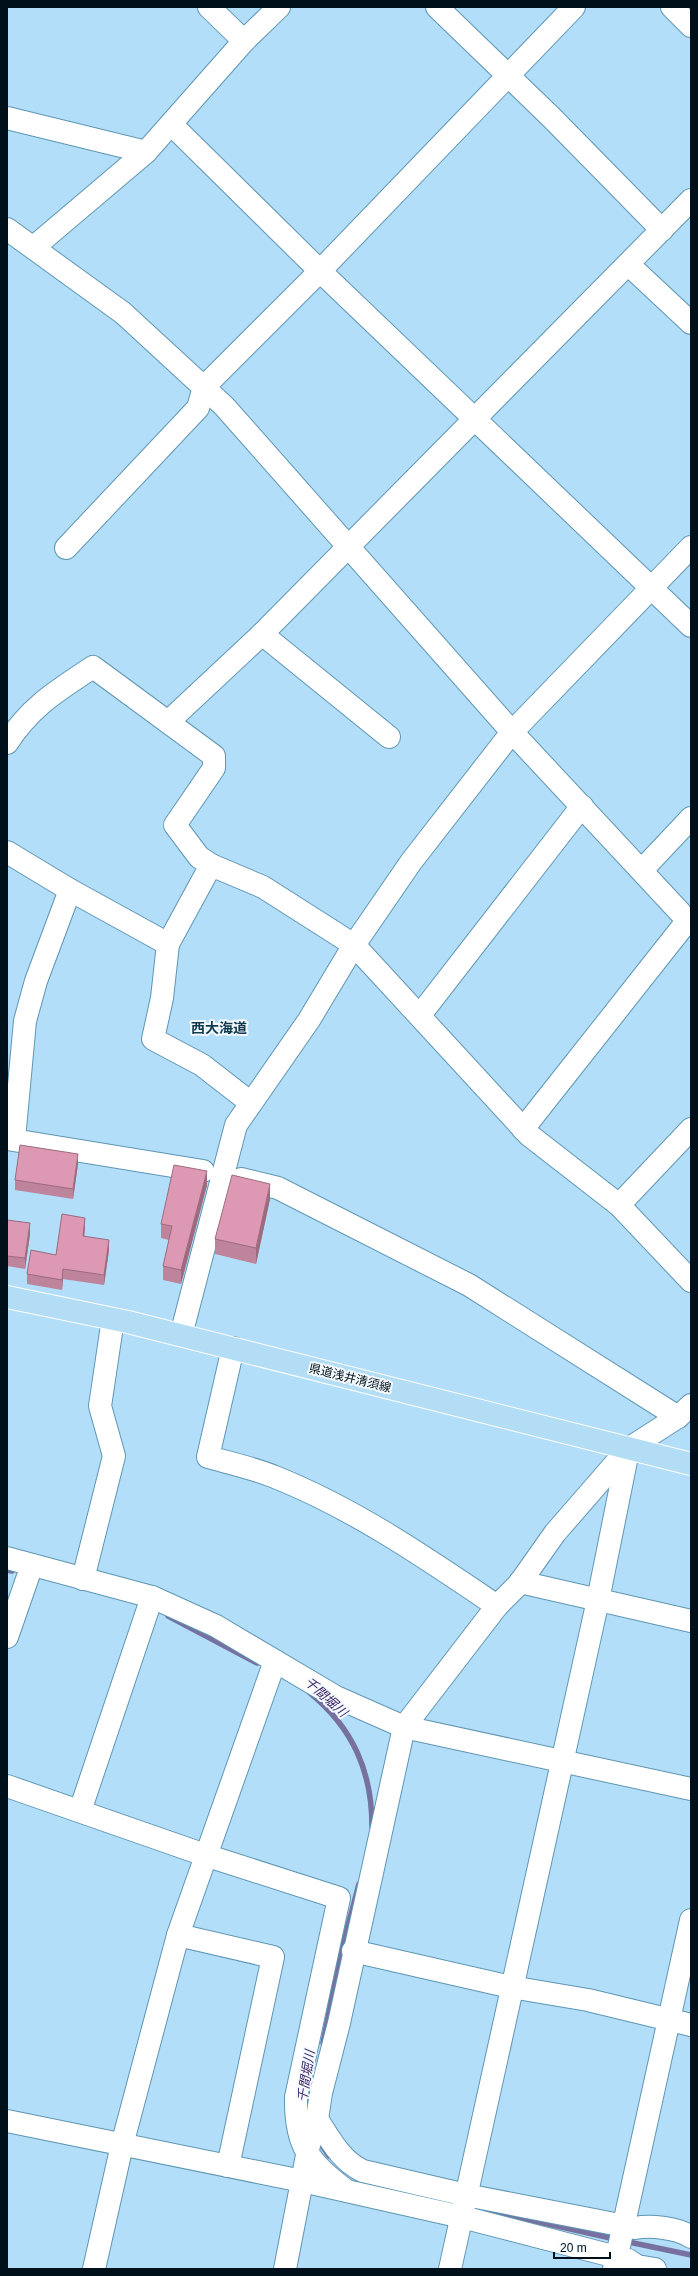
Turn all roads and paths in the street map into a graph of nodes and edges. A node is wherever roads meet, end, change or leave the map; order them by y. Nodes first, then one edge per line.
1 (209, 7) edge
2 (279, 7) edge
3 (437, 7) edge
4 (574, 7) edge
5 (672, 7) edge
6 (691, 26) edge
7 (244, 41) junction
8 (507, 74) junction
9 (7, 118) edge
10 (171, 124) junction
11 (146, 152) junction
12 (691, 200) edge
13 (7, 229) edge
14 (662, 230) junction
15 (34, 247) junction
16 (629, 264) junction
17 (320, 271) junction
18 (691, 323) edge
19 (204, 387) junction
20 (476, 419) junction
21 (349, 547) junction
22 (691, 547) edge
23 (66, 548) dead end
24 (652, 589) junction
25 (691, 626) edge
26 (262, 634) junction
27 (168, 722) junction
28 (512, 732) junction
29 (389, 737) dead end
30 (7, 743) edge
31 (582, 806) junction
32 (691, 818) edge
33 (7, 852) edge
34 (211, 865) junction
35 (642, 870) junction
36 (70, 890) junction
37 (689, 922) edge
38 (168, 944) junction
39 (354, 945) junction
40 (420, 1015) junction
41 (251, 1102) junction
42 (523, 1129) junction
43 (691, 1129) edge
44 (10, 1139) edge
45 (223, 1175) junction
46 (619, 1205) junction
47 (691, 1281) edge
48 (7, 1297) edge
49 (113, 1319) junction
50 (181, 1335) junction
51 (233, 1348) junction
52 (685, 1411) edge
53 (628, 1450) junction
54 (691, 1464) edge
55 (7, 1558) edge
56 (32, 1565) junction
57 (83, 1578) junction
58 (520, 1582) junction
59 (152, 1597) junction
60 (598, 1600) junction
61 (497, 1606) junction
62 (691, 1621) edge
63 (7, 1637) edge
64 (275, 1660) junction
65 (404, 1727) junction
66 (561, 1762) junction
67 (7, 1786) edge
68 (691, 1789) edge
69 (80, 1811) junction
70 (205, 1855) junction
71 (691, 1920) edge
72 (178, 1935) junction
73 (344, 1945) junction
74 (511, 1987) junction
75 (670, 2019) junction
76 (691, 2025) edge
77 (7, 2121) edge
78 (316, 2122) junction
79 (122, 2145) junction
80 (308, 2150) junction
81 (228, 2166) junction
82 (302, 2181) junction
83 (347, 2191) junction
84 (464, 2207) junction
85 (691, 2237) edge
86 (619, 2246) edge
87 (94, 2269) edge
88 (285, 2269) edge
89 (450, 2269) edge
90 (655, 2269) edge

1 - 7 street
2 - 7 street
3 - 8 street
4 - 8 street
5 - 6 street
7 - 10 street
8 - 14 street
8 - 17 street
9 - 11 street
10 - 11 street
10 - 17 street
11 - 15 street
12 - 14 street
13 - 15 street
14 - 16 street
15 - 19 street
16 - 18 street
16 - 20 street
17 - 19 street
17 - 20 street
19 - 21 street
19 - 23 street
20 - 21 street
20 - 24 street
21 - 26 street
21 - 28 street
22 - 24 street
24 - 25 street
24 - 28 street
26 - 27 street
26 - 29 street
27 - 30 street
27 - 34 street
28 - 31 street
28 - 39 street
31 - 35 street
31 - 40 street
32 - 35 street
33 - 36 street
34 - 38 street
34 - 39 street
35 - 37 street
36 - 38 street
36 - 44 street
37 - 42 street
38 - 41 street
39 - 40 street
39 - 41 street
40 - 42 street
41 - 45 street
42 - 46 street
43 - 46 street
44 - 45 street
45 - 50 street
45 - 52 street
46 - 47 street
48 - 49 main road, 県道浅井清須線
49 - 50 main road, 県道浅井清須線
49 - 57 street
50 - 51 main road, 県道浅井清須線
51 - 53 main road, 県道浅井清須線
51 - 61 street
52 - 53 street
53 - 54 main road, 県道浅井清須線
53 - 58 street
53 - 60 street
55 - 56 street
56 - 57 street
56 - 63 street
57 - 59 street
58 - 60 street
58 - 61 street
59 - 64 street
59 - 69 street
60 - 62 street
60 - 66 street
61 - 65 street
64 - 65 street
64 - 70 street
65 - 66 street
65 - 73 street
66 - 68 street
66 - 74 street
67 - 69 street
69 - 70 street
70 - 72 street
70 - 73 street
71 - 75 street
72 - 79 street
72 - 81 street
73 - 74 street
73 - 78 street
73 - 80 street
74 - 75 street
74 - 84 street
75 - 76 street
75 - 86 street
77 - 79 street
78 - 80 street
78 - 84 street
79 - 81 street
79 - 87 street
80 - 82 street
80 - 83 street
81 - 82 street
82 - 83 street
82 - 88 street
83 - 84 street
84 - 86 street
84 - 86 street
84 - 89 street
85 - 86 street
86 - 90 street

